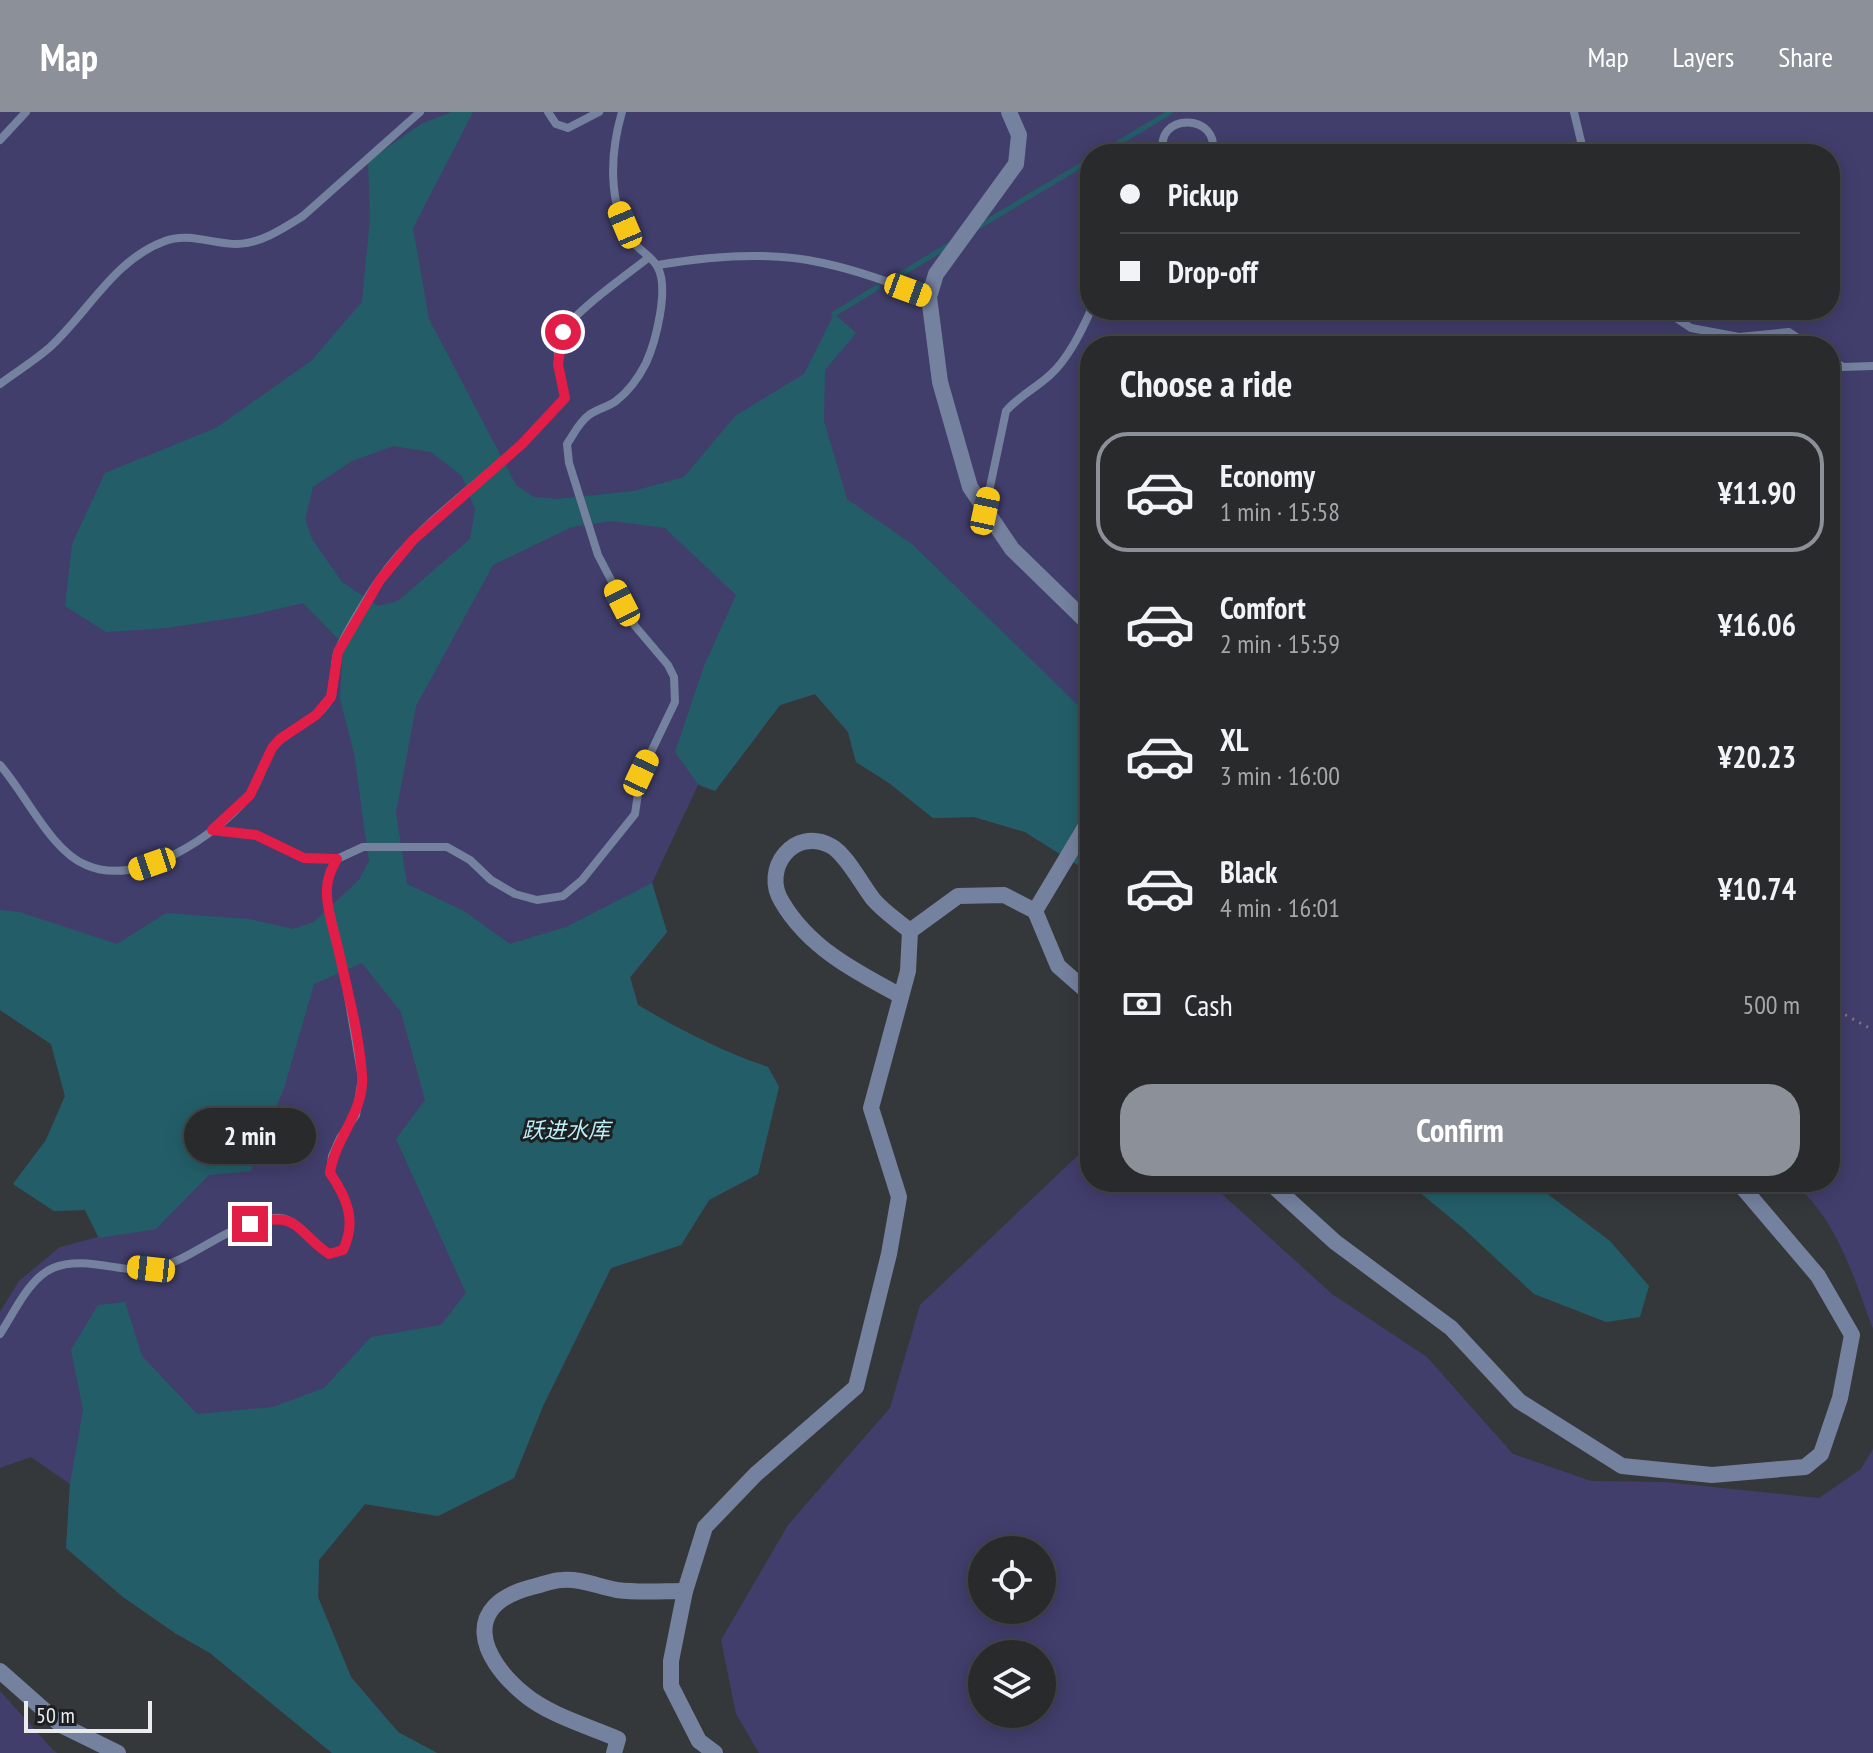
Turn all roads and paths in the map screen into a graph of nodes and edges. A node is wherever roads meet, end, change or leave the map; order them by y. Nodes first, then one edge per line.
1 (26, 112) edge
2 (420, 112) edge
3 (548, 112) edge
4 (599, 112) edge
5 (622, 112) edge
6 (1009, 112) edge
7 (1574, 112) edge
8 (0, 140) edge
9 (1163, 144) edge
10 (1213, 144) edge
11 (1582, 144) edge
12 (648, 258) junction
13 (658, 265) junction
14 (929, 297) junction
15 (1085, 320) edge
16 (1679, 320) edge
17 (1734, 336) edge
18 (1749, 336) edge
19 (1795, 336) edge
20 (1840, 365) edge
21 (1873, 366) edge
22 (0, 384) edge
23 (985, 511) junction
24 (1080, 615) edge
25 (0, 765) edge
26 (212, 830) junction
27 (1080, 836) edge
28 (337, 859) junction
29 (1035, 911) junction
30 (910, 931) junction
31 (1080, 985) edge
32 (901, 996) junction
33 (1840, 1012) edge
34 (1873, 1030) edge
35 (1280, 1192) edge
36 (1747, 1192) edge
37 (0, 1334) edge
38 (685, 1591) junction
39 (0, 1671) edge
40 (118, 1753) edge
41 (614, 1753) edge
42 (715, 1753) edge

1 - 8 lane
2 - 22 lane
3 - 4 lane
5 - 12 lane
6 - 14 street
7 - 11 lane
9 - 10 lane
12 - 13 lane
12 - 26 lane
13 - 14 lane
13 - 28 lane
14 - 23 street
15 - 23 lane
16 - 17 lane
18 - 19 lane
20 - 21 lane
23 - 24 street
25 - 26 lane
26 - 28 lane
27 - 29 street
28 - 37 lane
29 - 30 street
29 - 31 street
30 - 32 street
30 - 32 street
32 - 38 street
33 - 34 path
35 - 36 street
38 - 41 street
38 - 42 street
39 - 40 street

